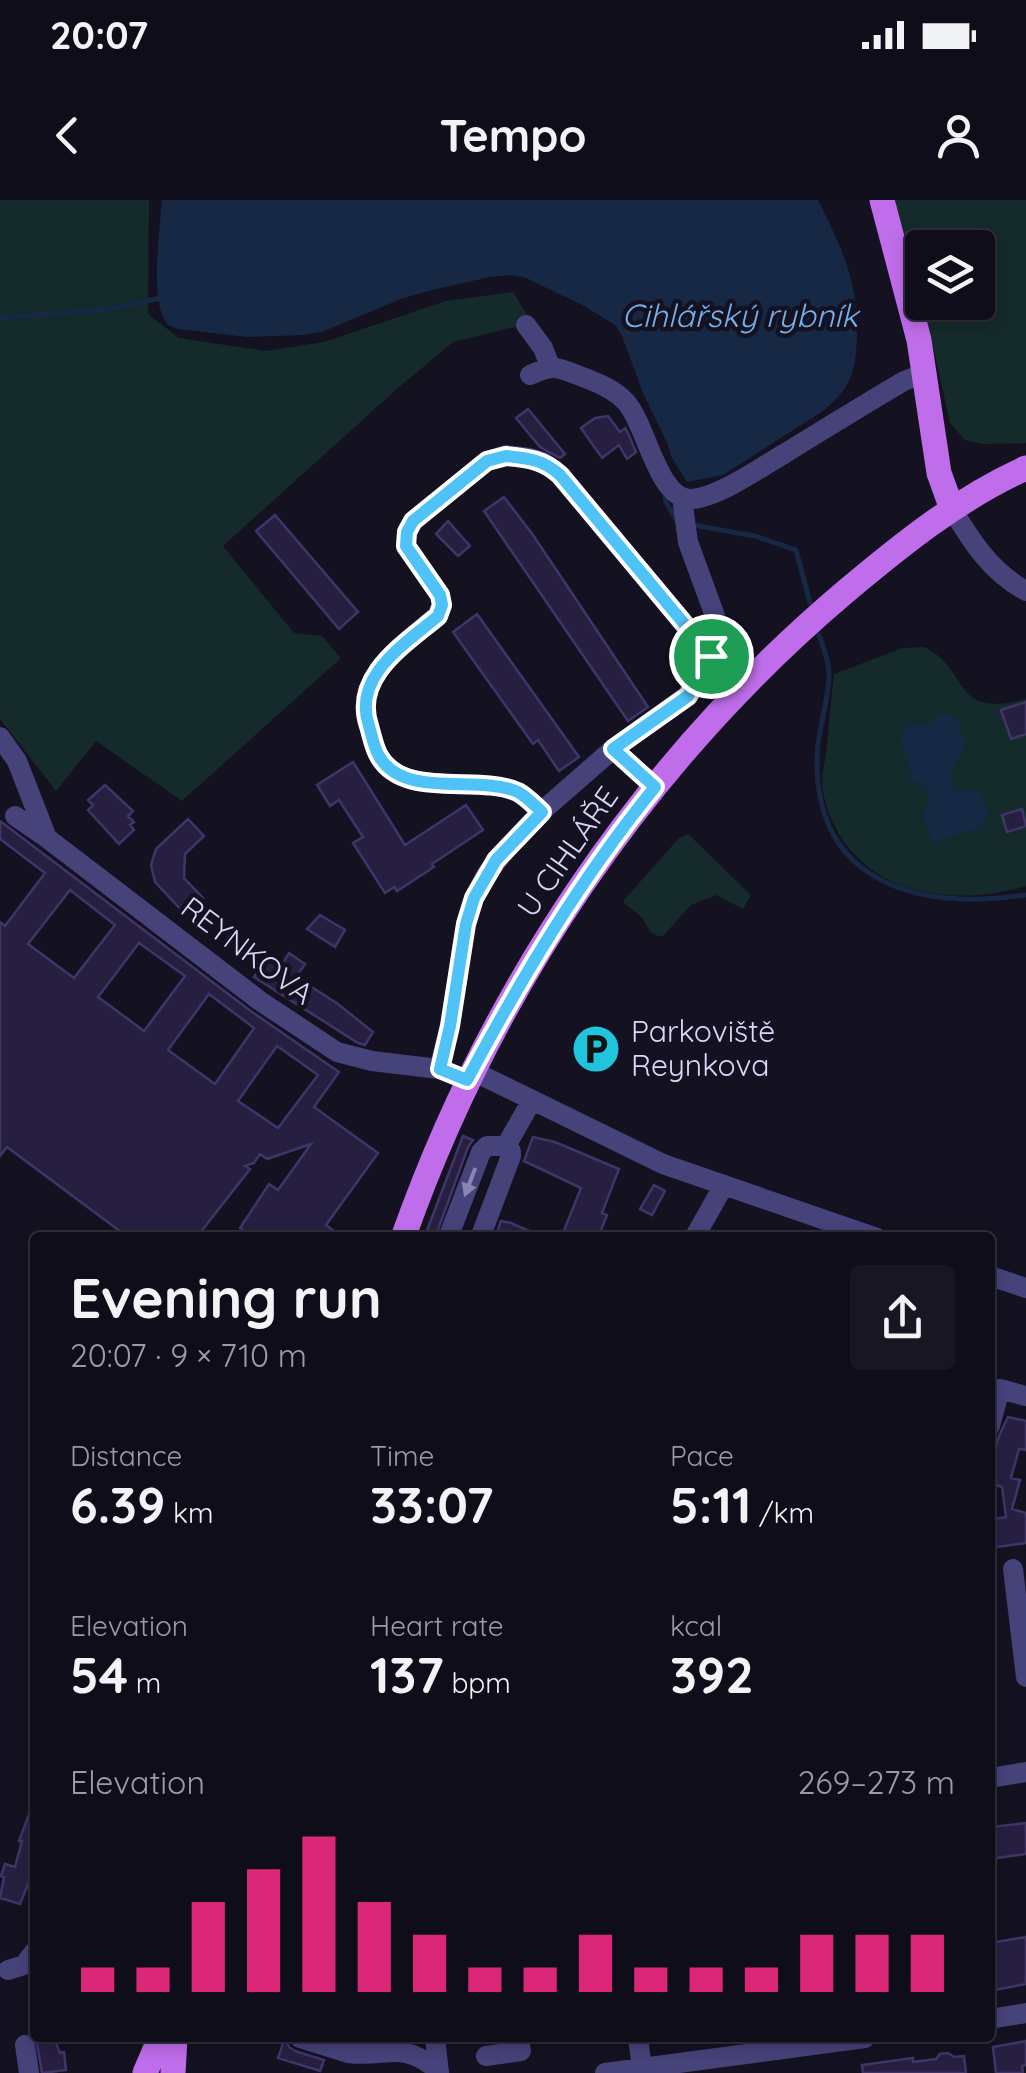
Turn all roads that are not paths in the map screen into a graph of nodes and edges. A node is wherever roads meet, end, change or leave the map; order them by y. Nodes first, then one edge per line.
1 (882, 200) edge
2 (526, 325) dead end
3 (925, 372) junction
4 (1026, 468) edge
5 (682, 498) junction
6 (952, 510) junction
7 (1026, 591) edge
8 (711, 656) junction
9 (0, 737) edge
10 (613, 749) junction
11 (655, 787) junction
12 (542, 812) junction
13 (15, 816) dead end
14 (47, 838) junction
15 (440, 1069) junction
16 (476, 1079) junction
17 (532, 1100) junction
18 (506, 1146) junction
19 (724, 1185) junction
20 (405, 1232) edge
21 (450, 1232) edge
22 (482, 1232) edge
23 (697, 1232) edge
24 (860, 1232) edge
25 (995, 1278) edge
26 (1026, 1288) edge
27 (1026, 1396) edge
28 (995, 1408) edge
29 (1019, 1568) edge
30 (1026, 1677) edge
31 (1026, 1772) edge
32 (995, 1777) edge
33 (30, 1957) edge
34 (8, 1970) dead end
35 (1026, 2013) edge
36 (995, 2018) edge
37 (161, 2042) edge
38 (162, 2042) edge
39 (175, 2042) edge
40 (435, 2042) edge
41 (519, 2042) edge
42 (639, 2042) edge
43 (835, 2042) edge
44 (350, 2045) edge
45 (25, 2046) dead end
46 (486, 2056) dead end
47 (642, 2068) junction
48 (439, 2072) edge
49 (28, 2073) edge
50 (146, 2073) edge
51 (156, 2073) edge
52 (172, 2073) edge
53 (605, 2073) edge

1 - 3 main road
2 - 5 street
3 - 5 street
3 - 6 main road
4 - 6 main road, U CIHLÁŘE
5 - 8 street
6 - 7 street
6 - 11 main road, U CIHLÁŘE
8 - 10 street
8 - 12 street
9 - 14 street
10 - 11 street
10 - 12 street
11 - 16 main road, U CIHLÁŘE
12 - 15 street
13 - 14 street, REYNKOVA
14 - 15 street, REYNKOVA
15 - 16 street, REYNKOVA
16 - 17 street, REYNKOVA
16 - 20 main road, U CIHLÁŘE
17 - 18 street
17 - 19 street, REYNKOVA
18 -> 21 street
18 - 22 street
19 - 23 street
19 - 24 street, REYNKOVA
25 - 26 street
27 - 28 street
29 - 30 street
31 - 32 street
33 - 34 street
35 - 36 street
37 - 50 main road
38 - 51 main road
39 - 52 main road
40 - 48 street
41 - 46 street
42 - 47 street
43 - 47 street
44 - 48 street
45 - 49 street
47 - 53 street

